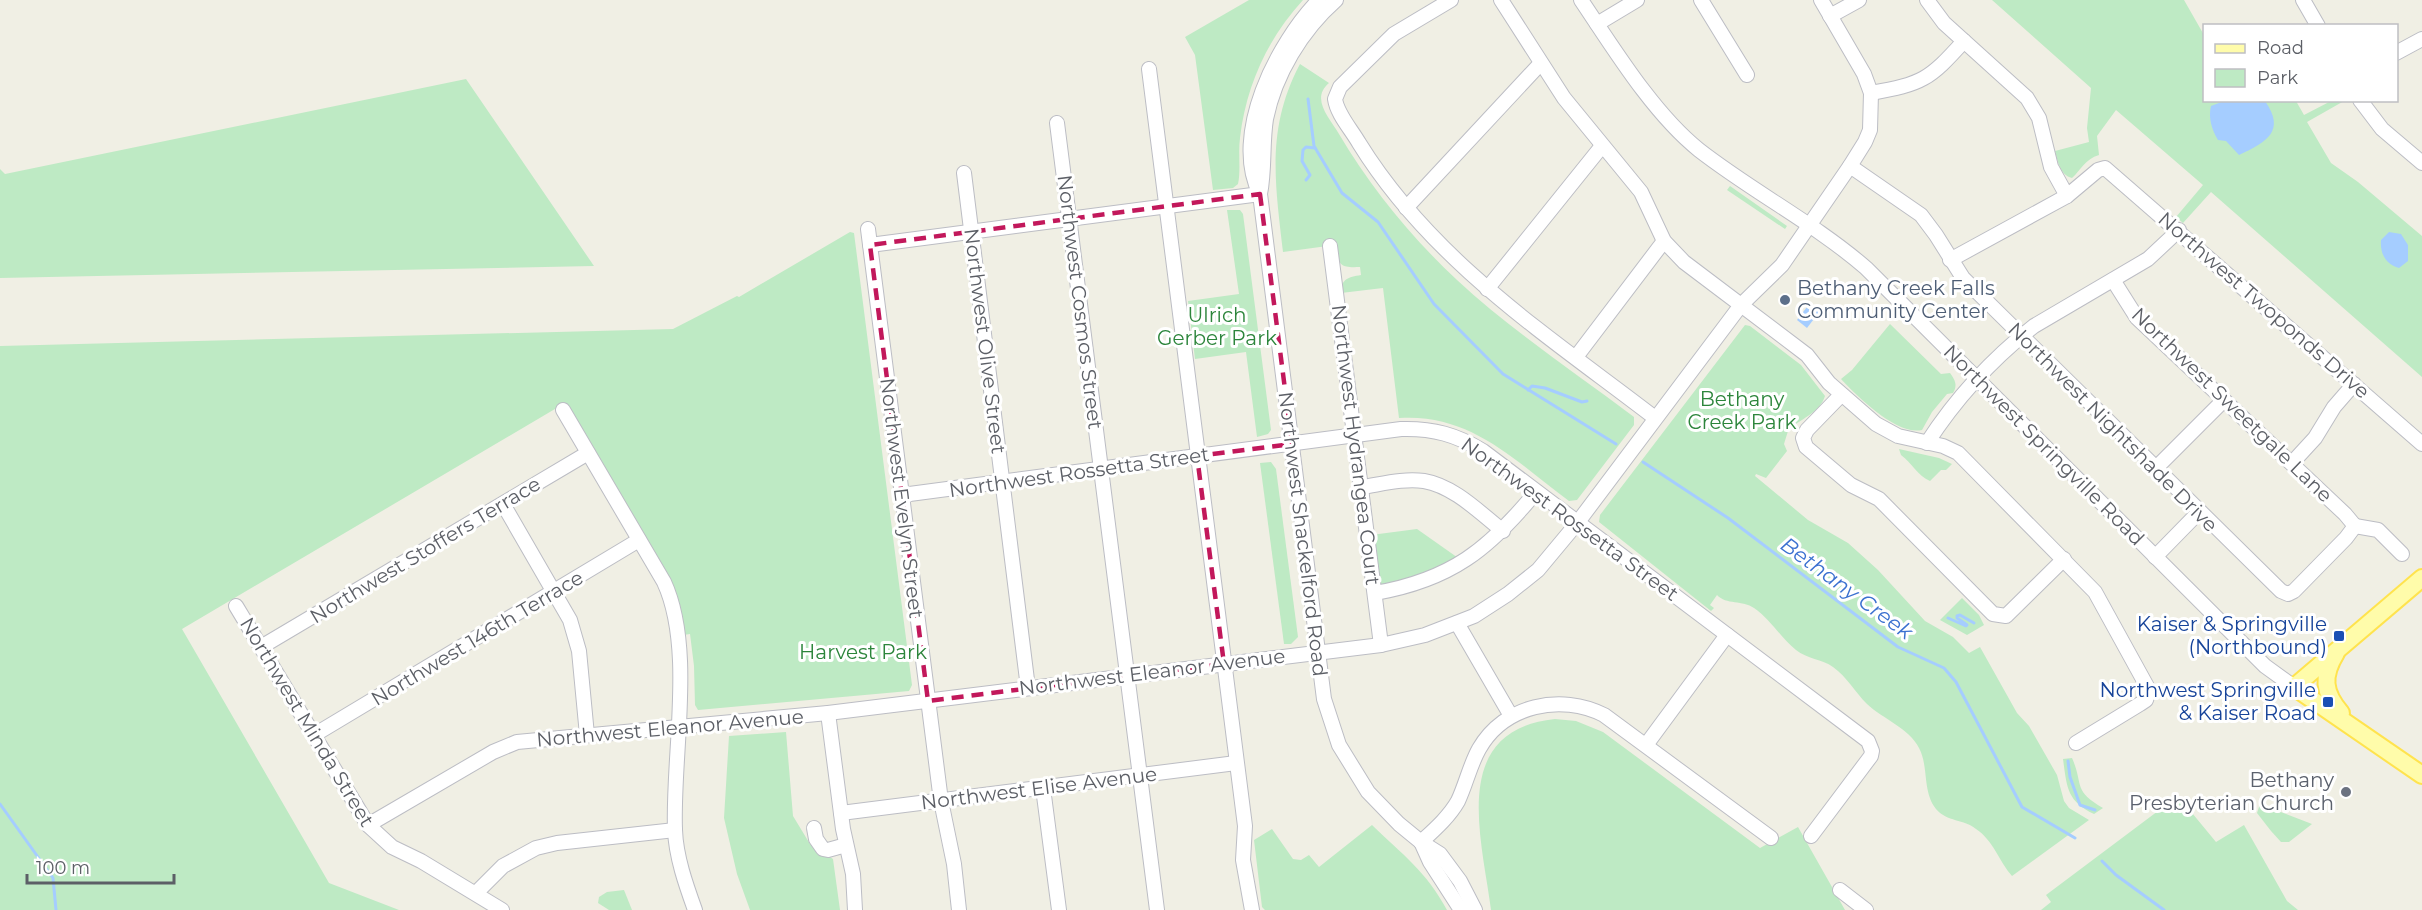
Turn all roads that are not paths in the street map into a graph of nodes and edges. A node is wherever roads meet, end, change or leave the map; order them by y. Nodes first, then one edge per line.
1 (1319, 0) edge
2 (1336, 0) edge
3 (1451, 0) edge
4 (1501, 0) edge
5 (1581, 0) edge
6 (1637, 0) edge
7 (1701, 0) edge
8 (1821, 0) edge
9 (1859, 0) edge
10 (1927, 0) edge
11 (2303, 0) edge
12 (1830, 16) junction
13 (1597, 24) junction
14 (2317, 24) edge
15 (2422, 39) edge
16 (1964, 41) junction
17 (2398, 52) edge
18 (1541, 63) junction
19 (1149, 69) dead end
20 (1747, 75) dead end
21 (1871, 93) junction
22 (2362, 102) edge
23 (1057, 123) dead end
24 (1602, 146) junction
25 (2422, 164) edge
26 (1850, 166) junction
27 (964, 173) dead end
28 (1260, 194) junction
29 (2067, 196) junction
30 (1166, 206) junction
31 (1406, 208) junction
32 (1069, 218) junction
33 (1809, 225) junction
34 (867, 229) dead end
35 (2179, 230) junction
36 (971, 231) junction
37 (1664, 241) junction
38 (870, 245) junction
39 (1330, 246) dead end
40 (1950, 260) junction
41 (2113, 280) junction
42 (1487, 289) junction
43 (1741, 305) junction
44 (2021, 336) junction
45 (1576, 357) junction
46 (1977, 378) junction
47 (2354, 384) junction
48 (1841, 395) junction
49 (2224, 400) junction
50 (563, 410) dead end
51 (1654, 418) junction
52 (1356, 435) junction
53 (1928, 442) junction
54 (1292, 444) junction
55 (2422, 444) edge
56 (588, 453) junction
57 (1197, 456) junction
58 (2292, 463) junction
59 (1101, 469) junction
60 (2155, 469) junction
61 (1003, 482) junction
62 (1362, 487) junction
63 (1536, 492) junction
64 (902, 495) junction
65 (503, 504) junction
66 (2199, 512) junction
67 (1578, 522) junction
68 (2355, 526) junction
69 (1503, 531) junction
70 (639, 540) junction
71 (2402, 554) dead end
72 (2155, 557) junction
73 (2064, 559) junction
74 (2422, 578) edge
75 (554, 592) junction
76 (1376, 593) junction
77 (236, 606) dead end
78 (1457, 623) junction
79 (1727, 635) junction
80 (1381, 645) junction
81 (261, 647) junction
82 (2337, 650) junction
83 (1317, 651) junction
84 (1224, 664) junction
85 (1128, 676) junction
86 (2294, 687) junction
87 (1028, 688) junction
88 (928, 701) junction
89 (828, 713) junction
90 (1511, 716) junction
91 (2351, 725) junction
92 (678, 726) junction
93 (314, 735) junction
94 (587, 735) junction
95 (2076, 743) dead end
96 (1646, 745) junction
97 (1236, 763) junction
98 (1141, 775) junction
99 (2422, 775) edge
100 (1043, 788) junction
101 (940, 801) junction
102 (841, 813) junction
103 (368, 825) junction
104 (814, 828) dead end
105 (675, 830) junction
106 (1811, 836) dead end
107 (1771, 837) dead end
108 (1421, 843) junction
109 (846, 846) junction
110 (1840, 890) dead end
111 (476, 893) junction
112 (502, 910) edge
113 (695, 910) edge
114 (855, 910) edge
115 (959, 910) edge
116 (1059, 910) edge
117 (1157, 910) edge
118 (1252, 910) edge
119 (1461, 910) edge
120 (1475, 910) edge
121 (1866, 910) edge

1 - 28 street, Northwest Shackelford Road
2 - 28 street, Northwest Shackelford Road
3 - 31 street
4 - 18 street
5 - 13 street, Northwest Springville Road
6 - 13 street
7 - 20 street
8 - 12 street
9 - 12 street
10 - 16 street
11 - 14 street
12 - 21 street
13 - 33 street, Northwest Springville Road
15 - 17 street
16 - 21 street
16 - 29 street
18 - 24 street
18 - 31 street
19 - 30 street
21 - 26 street, Northwest Eleanor Avenue
22 - 25 street
23 - 32 street, Northwest Cosmos Street
24 - 37 street
24 - 42 street
26 - 33 street, Northwest Eleanor Avenue
26 - 40 street, Northwest Nightshade Drive
27 - 36 street, Northwest Olive Street
28 - 30 street
28 - 54 street, Northwest Shackelford Road
29 - 35 street, Northwest Twoponds Drive
29 - 40 street
30 - 32 street
30 - 57 street
31 - 42 street
32 - 36 street
32 - 59 street, Northwest Cosmos Street
33 - 43 street, Northwest Eleanor Avenue
33 - 46 street, Northwest Springville Road
34 - 38 street, Northwest Evelyn Street
35 - 41 street
35 - 47 street, Northwest Twoponds Drive
36 - 38 street
36 - 61 street, Northwest Olive Street
37 - 43 street
37 - 45 street
38 - 64 street, Northwest Evelyn Street
39 - 52 street, Northwest Hydrangea Court
40 - 44 street, Northwest Nightshade Drive
41 - 44 street
41 - 49 street, Northwest Sweetgale Lane
42 - 45 street
43 - 48 street
43 - 51 street, Northwest Eleanor Avenue
44 - 46 street
44 - 60 street, Northwest Nightshade Drive
45 - 51 street
46 - 53 street
46 - 72 street, Northwest Springville Road
47 - 55 street, Northwest Twoponds Drive
47 - 58 street
48 - 53 street
48 - 73 street
49 - 58 street, Northwest Sweetgale Lane
49 - 60 street
50 - 56 street
51 - 67 street, Northwest Eleanor Avenue
52 - 54 street, Northwest Rossetta Street
52 - 62 street, Northwest Hydrangea Court
52 - 63 street, Northwest Rossetta Street
53 - 73 street
54 - 57 street, Northwest Rossetta Street
54 - 83 street, Northwest Shackelford Road
56 - 65 street, Northwest Stoffers Terrace
56 - 70 street
57 - 59 street, Northwest Rossetta Street
57 - 84 street
58 - 68 street, Northwest Sweetgale Lane
59 - 61 street, Northwest Rossetta Street
59 - 85 street, Northwest Cosmos Street
60 - 66 street, Northwest Nightshade Drive
61 - 64 street, Northwest Rossetta Street
61 - 87 street, Northwest Olive Street
62 - 69 street
62 - 76 street, Northwest Hydrangea Court
63 - 67 street, Northwest Rossetta Street
63 - 69 street
64 - 88 street, Northwest Evelyn Street
65 - 75 street
65 - 81 street, Northwest Stoffers Terrace
66 - 68 street, Northwest Nightshade Drive
66 - 72 street
67 - 78 street, Northwest Eleanor Avenue
67 - 79 street, Northwest Rossetta Street
68 - 71 street
69 - 76 street
70 - 75 street, Northwest 146th Terrace
70 - 92 street
72 - 86 street, Northwest Springville Road
73 - 95 street
74 - 82 main road
75 - 93 street, Northwest 146th Terrace
75 - 94 street
76 - 80 street, Northwest Hydrangea Court
77 - 81 street, Northwest Minda Street
78 - 80 street, Northwest Eleanor Avenue
78 - 90 street
79 - 96 street
79 - 106 street, Northwest Rossetta Street
80 - 83 street, Northwest Eleanor Avenue
81 - 93 street, Northwest Minda Street
82 - 86 main road
82 - 91 main road
83 - 84 street, Northwest Eleanor Avenue
83 - 108 street, Northwest Shackelford Road
84 - 85 street, Northwest Eleanor Avenue
84 - 97 street
85 - 87 street, Northwest Eleanor Avenue
85 - 98 street, Northwest Cosmos Street
86 - 91 main road, Northwest Springville Road
87 - 88 street, Northwest Eleanor Avenue
88 - 89 street, Northwest Eleanor Avenue
88 - 101 street, Northwest Evelyn Street
89 - 92 street, Northwest Eleanor Avenue
89 - 102 street
90 - 96 street
90 - 108 street
91 - 99 main road, Northwest Springville Road
92 - 94 street, Northwest Eleanor Avenue
92 - 105 street
93 - 103 street, Northwest Minda Street
94 - 103 street, Northwest Eleanor Avenue
96 - 107 street
97 - 98 street, Northwest Elise Avenue
97 - 118 street
98 - 100 street, Northwest Elise Avenue
98 - 117 street, Northwest Cosmos Street
100 - 101 street, Northwest Elise Avenue
100 - 116 street
101 - 102 street, Northwest Elise Avenue
101 - 115 street, Northwest Evelyn Street
102 - 109 street
103 - 111 street, Northwest Minda Street
104 - 109 street
105 - 111 street
105 - 113 street
108 - 119 street, Northwest Shackelford Road
108 - 120 street, Northwest Shackelford Road
109 - 114 street
110 - 121 street
111 - 112 street, Northwest Minda Street

